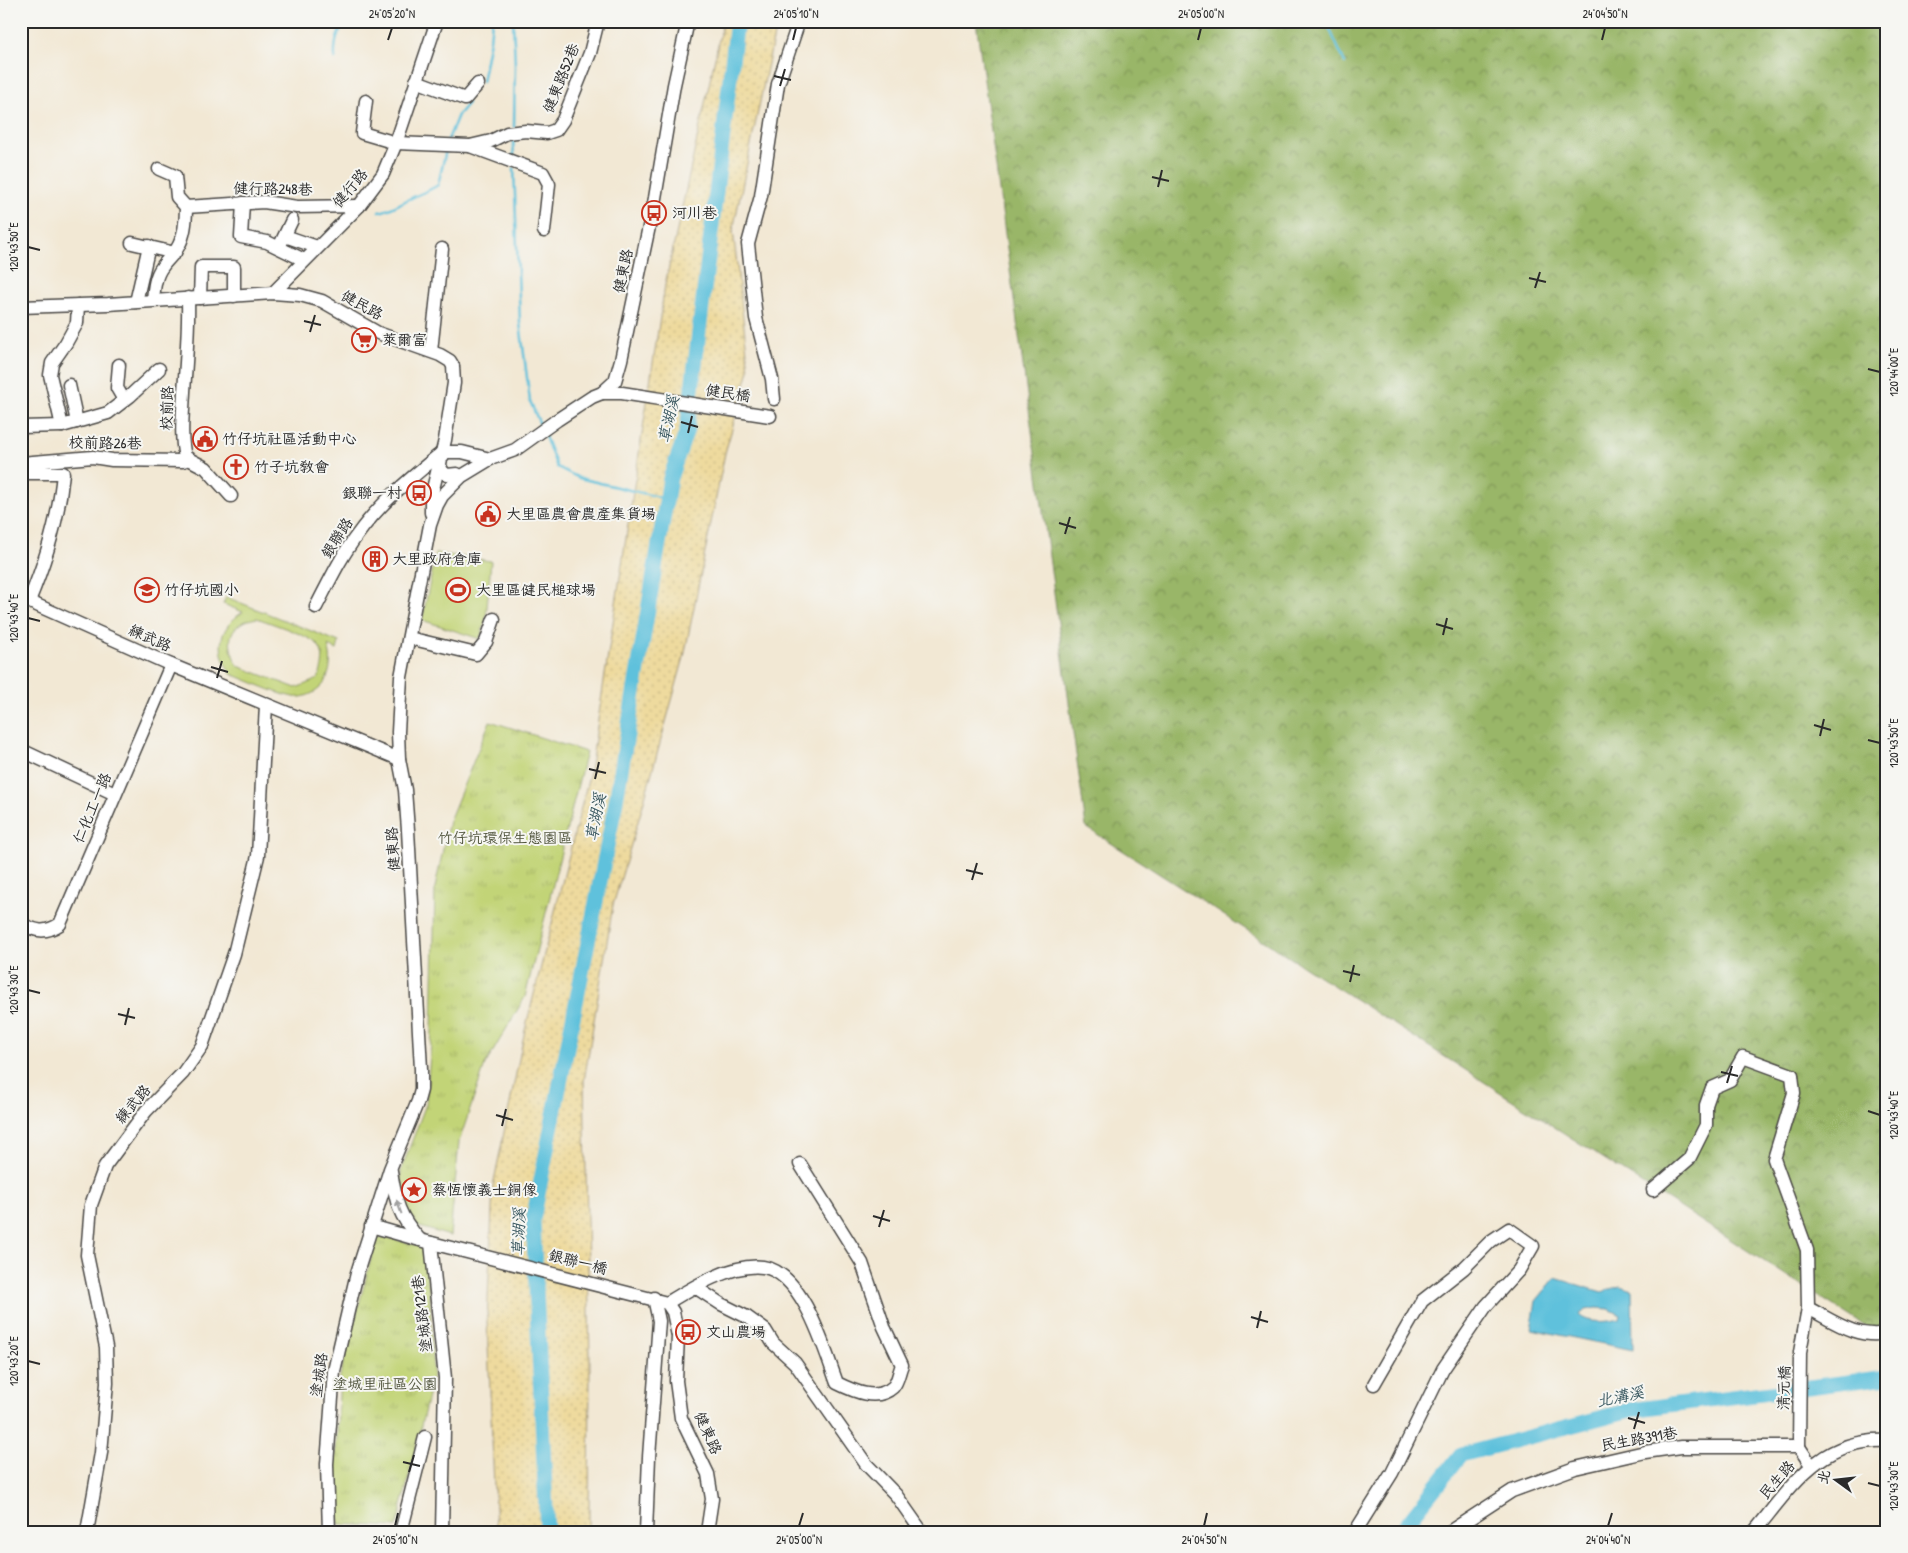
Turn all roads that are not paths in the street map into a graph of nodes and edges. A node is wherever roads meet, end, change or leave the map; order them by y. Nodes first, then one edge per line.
1 (436, 21) edge
2 (598, 21) edge
3 (688, 21) edge
4 (799, 21) edge
5 (416, 81) junction
6 (478, 84) dead end
7 (366, 101) dead end
8 (396, 143) junction
9 (470, 146) junction
10 (159, 169) dead end
11 (242, 203) junction
12 (359, 206) junction
13 (186, 207) junction
14 (292, 220) dead end
15 (544, 231) dead end
16 (285, 236) junction
17 (132, 243) dead end
18 (148, 246) junction
19 (278, 247) junction
20 (317, 247) junction
21 (442, 249) dead end
22 (175, 253) junction
23 (304, 260) junction
24 (273, 292) junction
25 (234, 296) junction
26 (194, 298) junction
27 (153, 300) junction
28 (136, 302) junction
29 (78, 305) junction
30 (21, 307) edge
31 (431, 351) junction
32 (119, 365) dead end
33 (159, 369) dead end
34 (69, 385) dead end
35 (602, 393) junction
36 (774, 399) dead end
37 (124, 400) junction
38 (770, 416) dead end
39 (77, 422) junction
40 (62, 426) junction
41 (21, 427) edge
42 (446, 434) junction
43 (448, 455) junction
44 (188, 459) junction
45 (490, 459) junction
46 (21, 463) edge
47 (21, 473) edge
48 (457, 474) junction
49 (448, 490) junction
50 (231, 496) dead end
51 (430, 525) junction
52 (25, 600) edge
53 (316, 607) dead end
54 (494, 619) dead end
55 (409, 638) junction
56 (171, 665) junction
57 (266, 705) junction
58 (21, 750) edge
59 (399, 759) junction
60 (115, 794) junction
61 (21, 924) edge
62 (800, 1164) dead end
63 (390, 1169) junction
64 (1653, 1190) dead end
65 (371, 1226) junction
66 (429, 1242) junction
67 (694, 1287) junction
68 (654, 1298) junction
69 (667, 1303) junction
70 (1808, 1308) junction
71 (1887, 1333) edge
72 (1374, 1384) dead end
73 (425, 1437) dead end
74 (1887, 1441) edge
75 (1799, 1447) junction
76 (1812, 1466) junction
77 (87, 1532) edge
78 (329, 1532) edge
79 (401, 1532) edge
80 (442, 1532) edge
81 (646, 1532) edge
82 (707, 1532) edge
83 (922, 1532) edge
84 (1355, 1532) edge
85 (1449, 1532) edge
86 (1754, 1532) edge

1 - 5 street, 健行路
2 - 9 street, 健東路52巷
3 - 35 street, 健東路
4 - 36 street
5 - 6 street
5 - 8 street, 健行路
7 - 8 street
8 - 9 street
8 - 12 street, 健行路
9 - 15 street
10 - 13 street
11 - 12 street, 健行路248巷
11 - 13 street, 健行路248巷
11 - 19 street
12 - 20 street, 健行路
13 - 22 street
14 - 16 street
16 - 19 street
16 - 20 street
17 - 18 street
18 - 22 street
18 - 28 street
19 - 23 street
20 - 23 street, 健行路
21 - 31 street
22 - 27 street
23 - 24 street, 健行路
24 - 25 street, 健民路
24 - 31 street, 健民路
25 - 26 street, 健民路
25 - 26 street
26 - 27 street, 健民路
26 - 44 street, 校前路
27 - 28 street, 健民路
28 - 29 street, 健民路
29 - 30 street, 健民路
29 - 40 street
31 - 42 street, 健民路
32 - 37 street
33 - 37 street
34 - 39 street
35 - 38 street, 健民橋
35 - 45 street, 健東路
37 - 39 street
39 - 40 street
40 - 41 street
42 - 43 street, 健東路
42 - 43 street
43 - 45 street
43 - 48 street
43 - 48 street
43 - 51 street, 健東路
43 - 53 street, 銀聯路
44 - 46 street, 校前路26巷
44 - 50 street
45 - 49 street, 健東路
47 - 52 street
48 - 49 street, 健東路
49 - 51 street, 健東路
51 - 55 street, 健東路
52 - 56 street, 練武路
54 - 55 street
55 - 59 street, 健東路
56 - 57 street, 練武路
56 - 60 street, 仁化工一路
57 - 59 street, 練武路
57 - 77 street, 練武路
58 - 60 street
59 - 63 street, 健東路
60 - 61 street, 仁化工一路
62 - 67 street
63 - 65 street, 健東路
66 -> 63 street
64 - 70 street, 清元橋
65 - 66 street
65 - 78 street, 塗城路
66 - 68 street, 銀聯一橋
66 - 80 street, 塗城路121巷
67 - 69 street
67 - 83 street
68 - 69 street
68 - 81 street
69 - 82 street, 健東路
70 - 71 street
70 - 75 street, 清元橋
72 - 84 street
73 - 79 street
74 - 76 street, 民生路
75 - 76 street
75 - 85 street, 民生路391巷
76 - 86 street, 民生路

